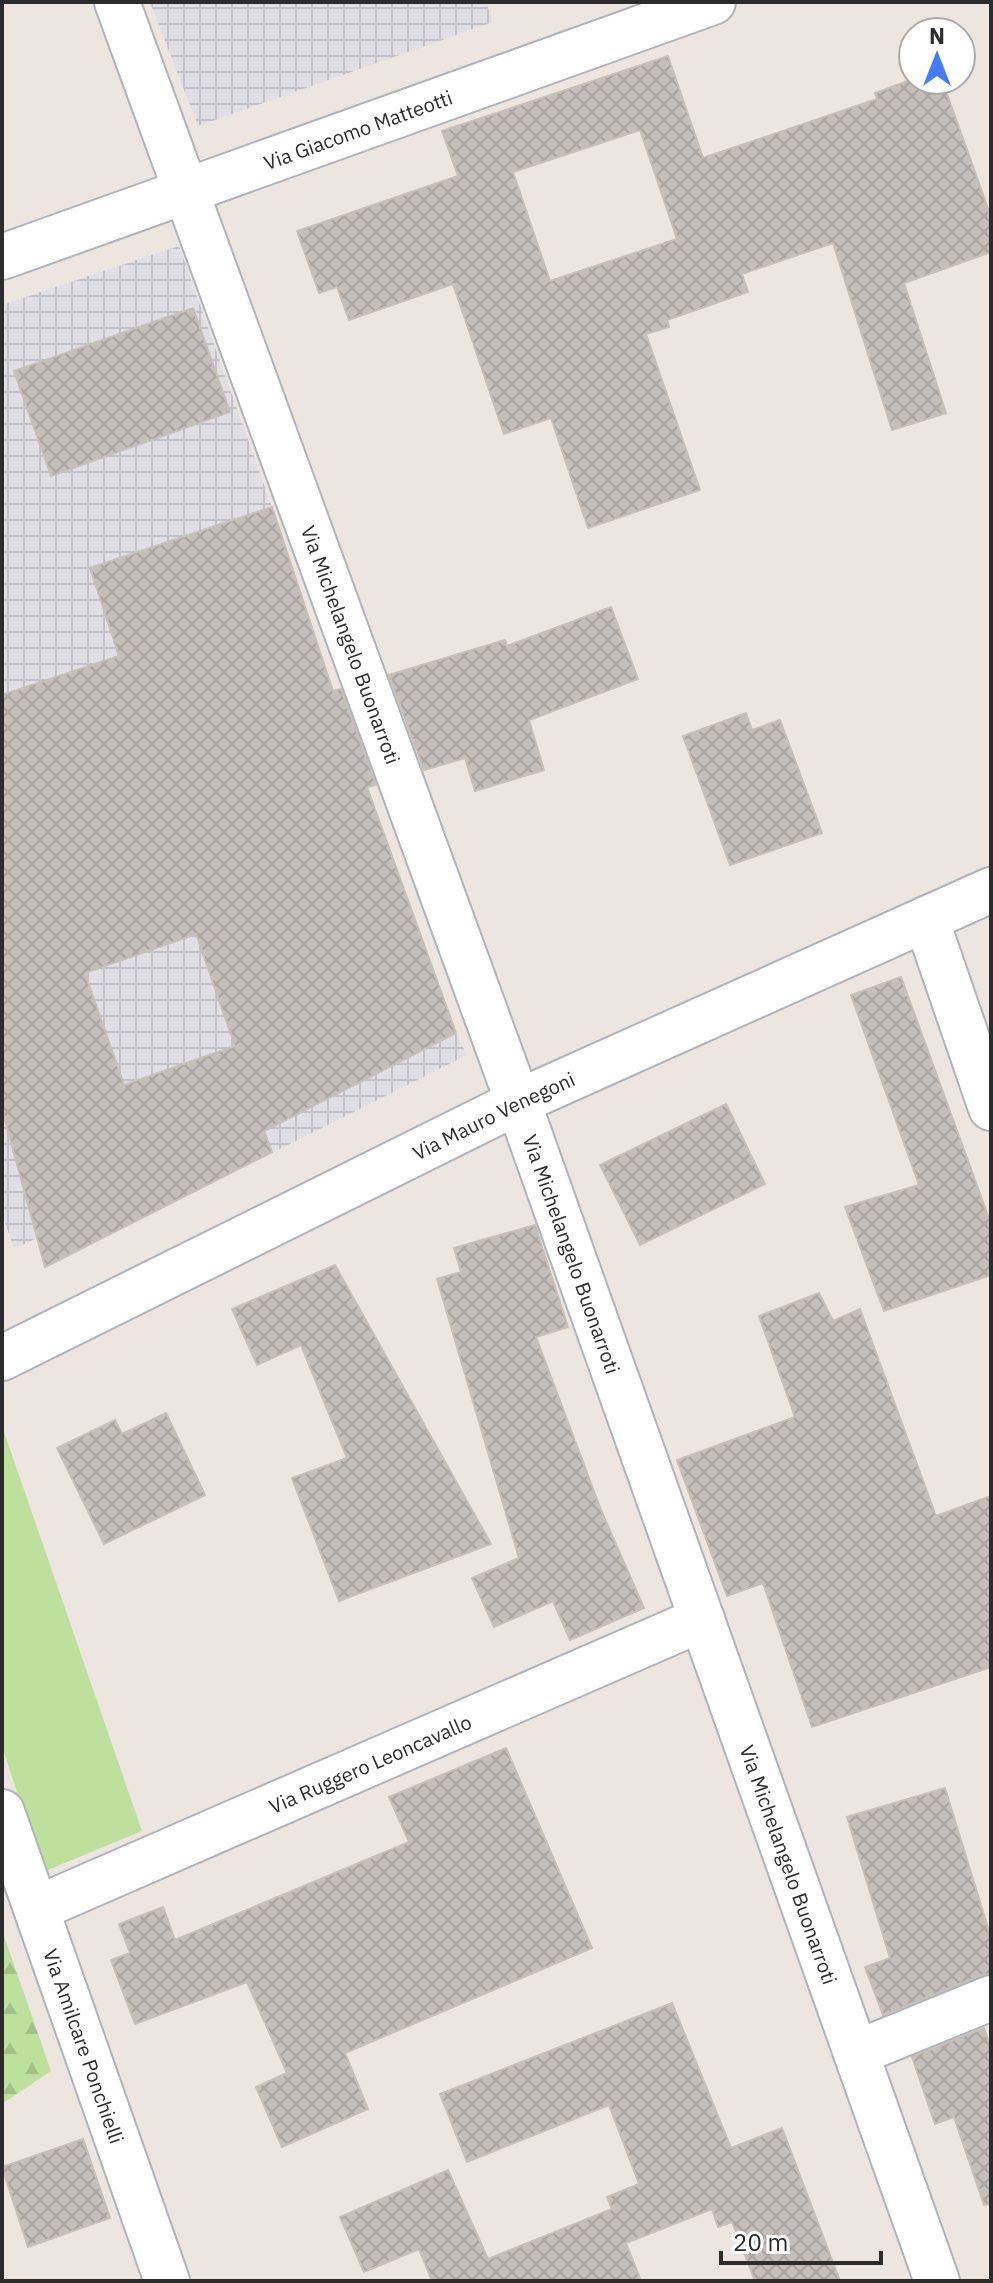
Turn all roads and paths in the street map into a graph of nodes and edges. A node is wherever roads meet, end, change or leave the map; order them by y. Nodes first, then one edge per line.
1 (117, 2) edge
2 (713, 2) edge
3 (187, 189) junction
4 (2, 257) edge
5 (991, 890) edge
6 (926, 919) junction
7 (518, 1102) junction
8 (991, 1108) edge
9 (2, 1358) edge
10 (702, 1619) junction
11 (2, 1812) edge
12 (38, 1908) junction
13 (991, 1998) edge
14 (856, 2053) junction
15 (167, 2281) edge
16 (937, 2281) edge

1 - 3 street, Via Michelangelo Buonarroti
2 - 3 street, Via Giacomo Matteotti
3 - 4 street, Via Giacomo Matteotti
3 - 7 street, Via Michelangelo Buonarroti
5 - 6 street, Via Mauro Venegoni
6 - 7 street, Via Mauro Venegoni
6 - 8 street
7 - 9 street, Via Mauro Venegoni
7 - 10 street, Via Michelangelo Buonarroti
10 - 12 street, Via Ruggero Leoncavallo
10 - 14 street, Via Michelangelo Buonarroti
11 - 12 street, Via Amilcare Ponchielli
12 - 15 street, Via Amilcare Ponchielli
13 - 14 street
14 - 16 street, Via Michelangelo Buonarroti

